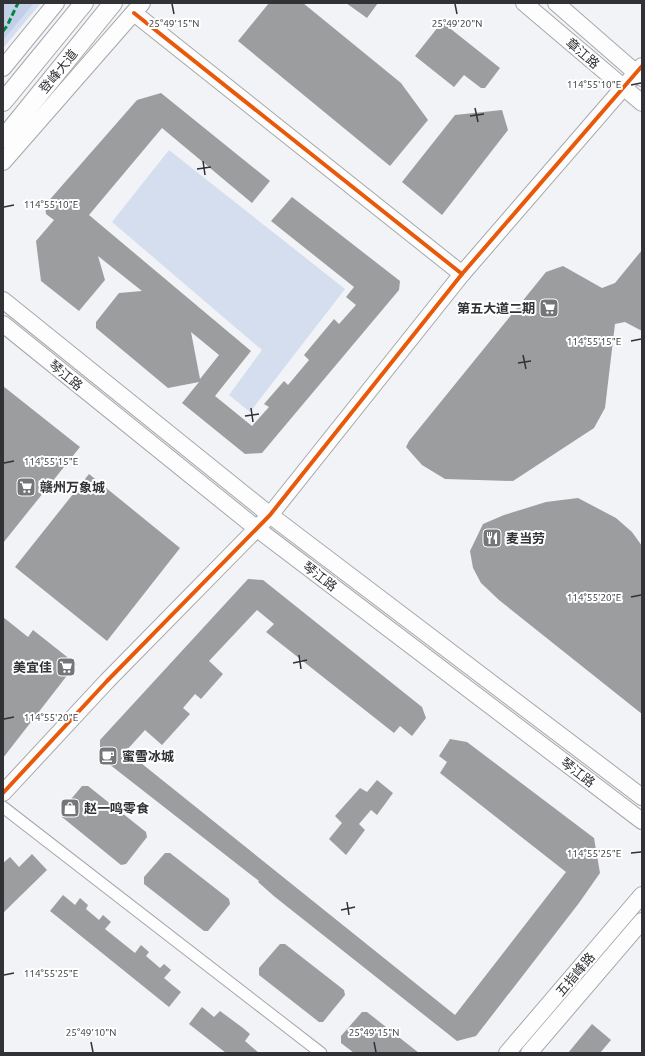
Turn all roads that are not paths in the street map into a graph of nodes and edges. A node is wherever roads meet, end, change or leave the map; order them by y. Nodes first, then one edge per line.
1 (56, 3) edge
2 (84, 3) edge
3 (113, 3) edge
4 (524, 3) edge
5 (556, 3) edge
6 (138, 8) edge
7 (3, 68) edge
8 (640, 72) edge
9 (623, 88) junction
10 (3, 102) edge
11 (642, 103) edge
12 (3, 139) edge
13 (3, 162) edge
14 (462, 274) junction
15 (3, 300) edge
16 (3, 324) edge
17 (270, 515) junction
18 (256, 528) junction
19 (3, 793) edge
20 (642, 797) edge
21 (3, 807) edge
22 (642, 821) edge
23 (642, 895) edge
24 (642, 921) edge
25 (321, 1053) edge
26 (507, 1053) edge
27 (529, 1053) edge

1 - 7 main road
2 - 10 main road, 登峰大道
3 - 12 main road, 登峰大道
4 - 9 main road, 章江路
5 - 8 main road, 章江路
6 - 13 main road
6 - 14 main road
8 - 9 main road
9 - 11 main road, 章江路
9 - 14 main road
14 - 17 main road
15 - 17 main road, 琴江路
16 - 18 main road, 琴江路
17 - 18 main road
17 - 20 main road, 琴江路
18 - 19 main road
18 - 22 main road, 琴江路
21 - 25 street
23 - 26 main road, 五指峰路
24 - 27 main road, 五指峰路

